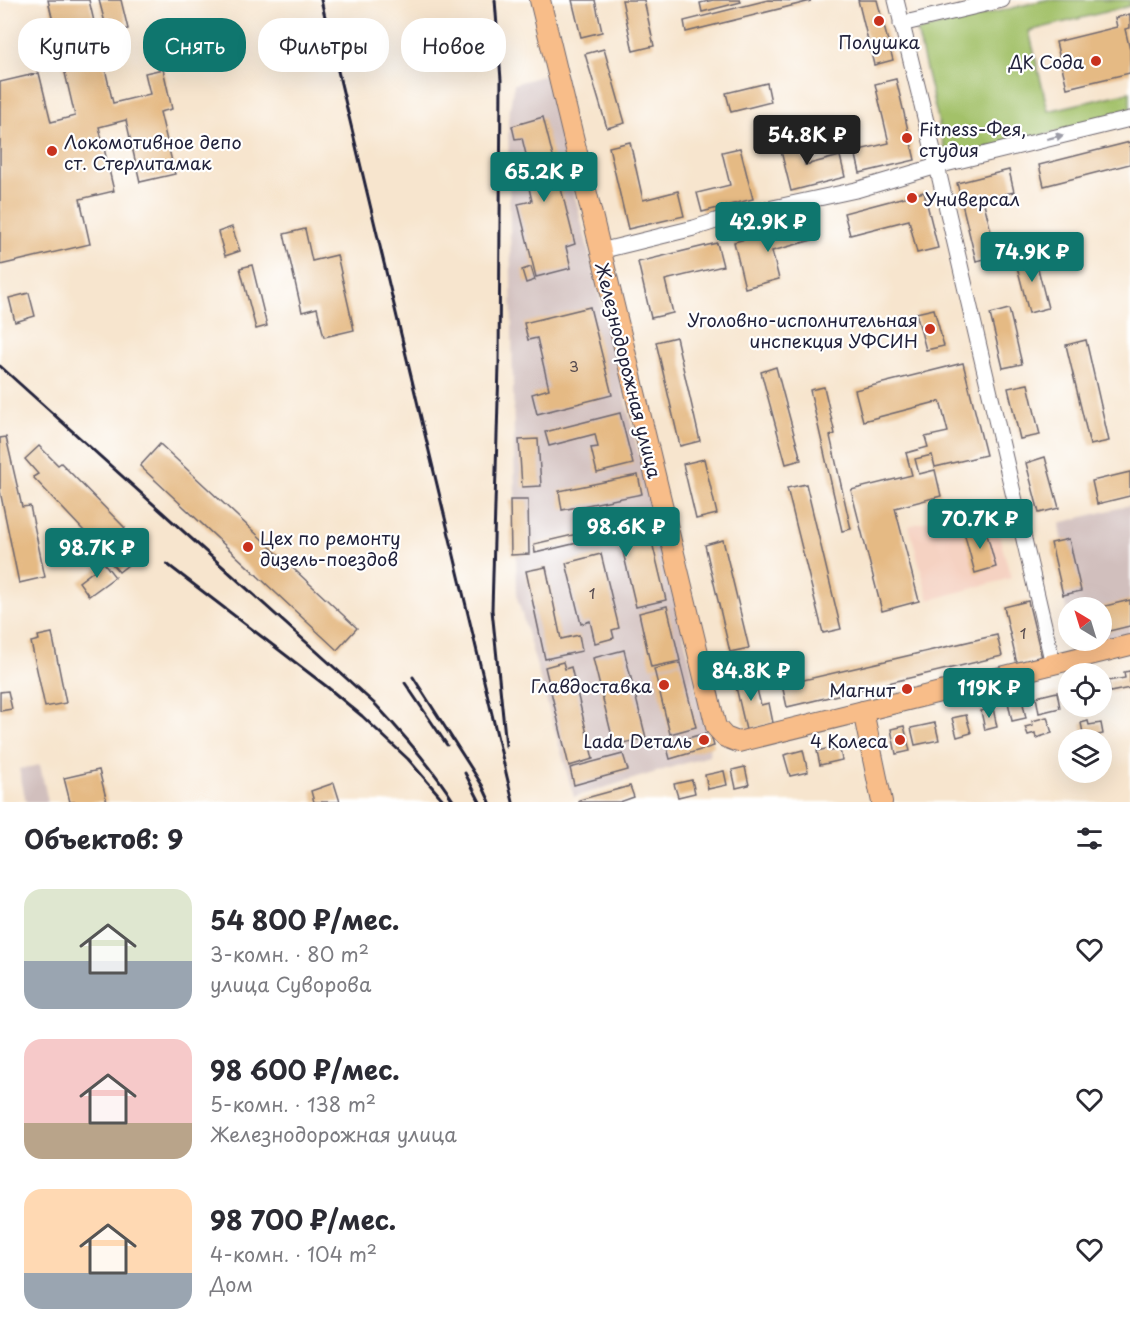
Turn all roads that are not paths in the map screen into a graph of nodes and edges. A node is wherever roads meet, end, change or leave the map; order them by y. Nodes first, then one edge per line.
1 (540, 0) edge
2 (896, 0) edge
3 (1002, 0) edge
4 (902, 24) junction
5 (1130, 119) edge
6 (937, 166) junction
7 (600, 251) junction
8 (1130, 645) edge
9 (1053, 664) junction
10 (863, 711) junction
11 (882, 802) edge

1 - 7 main road, Железнодорожная улица
2 - 4 street
3 - 4 street
4 - 6 street
6 -> 5 street
6 - 7 street
6 - 9 street
7 - 10 main road, Железнодорожная улица
8 - 9 main road
9 - 10 main road
10 - 11 main road

